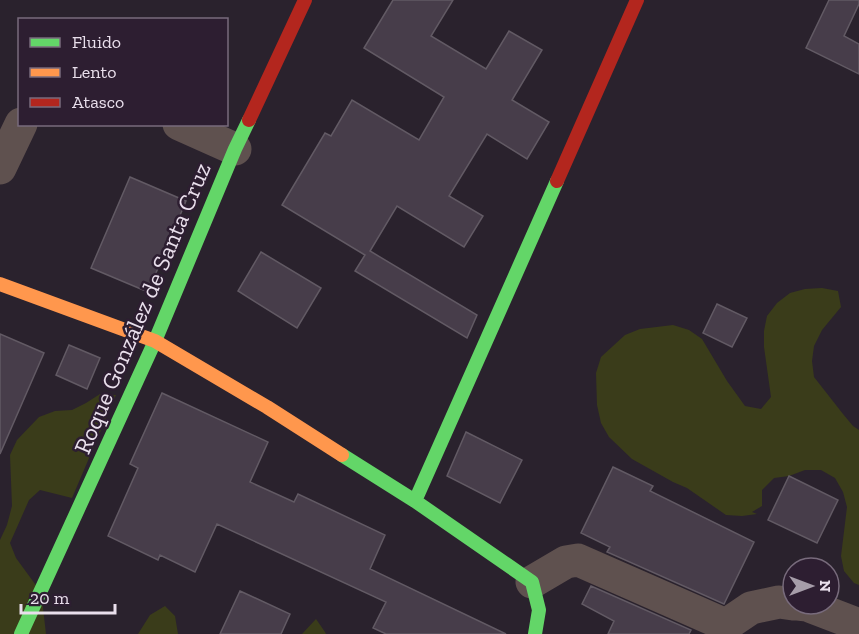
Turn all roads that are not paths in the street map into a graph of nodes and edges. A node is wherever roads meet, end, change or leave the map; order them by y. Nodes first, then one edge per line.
1 (304, 0) edge
2 (637, 0) edge
3 (183, 126) edge
4 (235, 149) junction
5 (0, 284) edge
6 (155, 341) junction
7 (415, 501) junction
8 (532, 582) junction
9 (781, 602) edge
10 (836, 616) edge
11 (859, 625) edge
12 (724, 630) edge
13 (21, 634) edge
14 (536, 634) edge

1 - 4 street, Roque González de Santa Cruz
2 - 7 street
3 - 4 street
4 - 6 street, Roque González de Santa Cruz
5 - 6 street
6 - 7 street
6 - 13 street, Roque González de Santa Cruz
7 - 8 street
8 - 12 street
8 - 14 street
9 - 12 street
10 - 11 street

